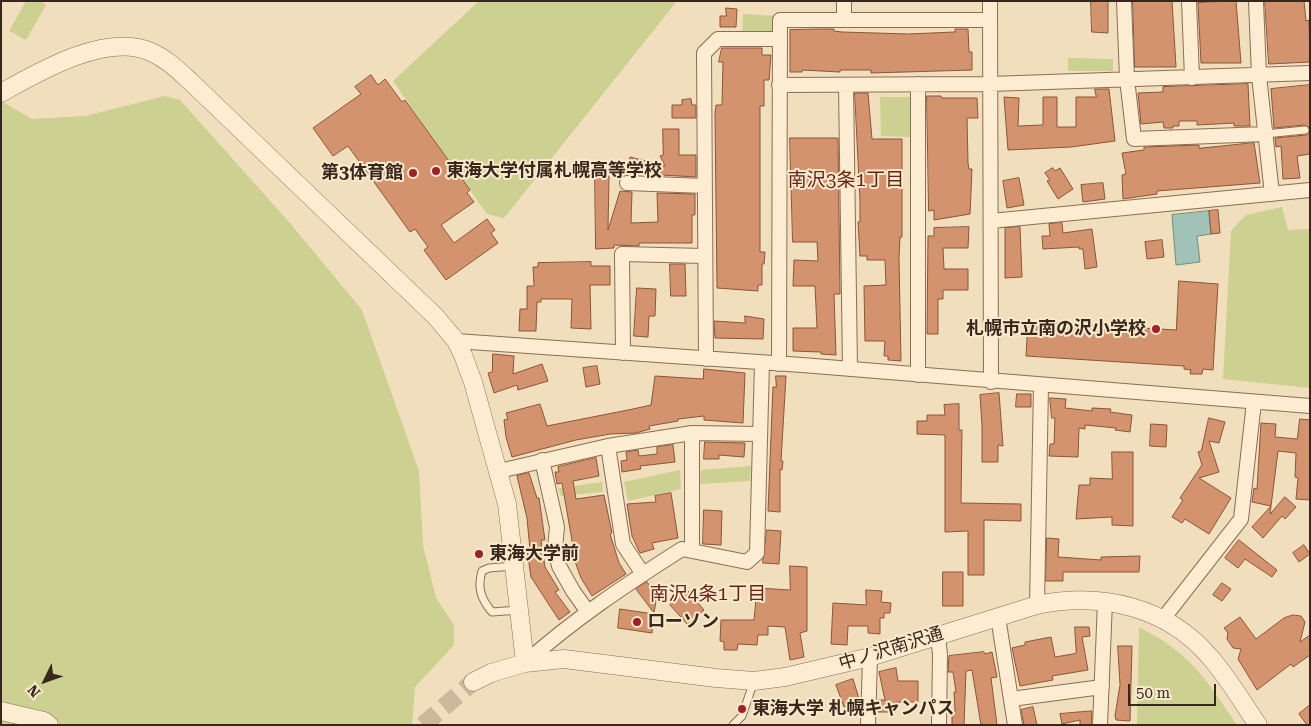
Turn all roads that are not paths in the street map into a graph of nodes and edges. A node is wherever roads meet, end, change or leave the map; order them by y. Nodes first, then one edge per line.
1 (844, 1) edge
2 (990, 1) edge
3 (1124, 1) edge
4 (1189, 1) edge
5 (1256, 1) edge
6 (844, 20) junction
7 (990, 20) junction
8 (780, 39) junction
9 (1310, 73) edge
10 (1259, 76) junction
11 (1192, 78) junction
12 (1127, 79) junction
13 (918, 84) junction
14 (990, 84) junction
15 (779, 85) junction
16 (846, 85) junction
17 (1, 93) edge
18 (1306, 130) dead end
19 (1265, 134) junction
20 (627, 183) dead end
21 (704, 186) junction
22 (1310, 190) edge
23 (1272, 194) junction
24 (991, 221) junction
25 (704, 256) junction
26 (456, 341) junction
27 (622, 353) junction
28 (706, 359) junction
29 (762, 363) junction
30 (779, 364) junction
31 (850, 370) junction
32 (918, 375) junction
33 (991, 382) junction
34 (1041, 385) junction
35 (1254, 402) junction
36 (1310, 406) edge
37 (692, 433) junction
38 (760, 434) junction
39 (608, 446) junction
40 (542, 460) junction
41 (499, 471) junction
42 (692, 550) junction
43 (515, 566) junction
44 (643, 574) junction
45 (1106, 601) junction
46 (1038, 605) junction
47 (519, 610) junction
48 (588, 612) junction
49 (998, 617) junction
50 (1163, 619) junction
51 (938, 635) junction
52 (870, 657) junction
53 (525, 663) junction
54 (754, 680) junction
55 (473, 682) tunnel mouth
56 (1102, 687) junction
57 (1011, 699) junction
58 (1, 711) edge
59 (49, 725) edge
60 (734, 725) edge
61 (868, 725) edge
62 (939, 725) edge
63 (1015, 725) edge
64 (1100, 725) edge
65 (1258, 725) edge

1 - 6 street
2 - 7 street
3 - 12 street
4 - 11 street
5 - 10 street
6 - 7 street
6 - 8 street
7 - 14 street
8 - 15 street
8 - 21 street
9 - 10 street
10 - 11 street
10 - 19 street
11 - 12 street
12 - 14 street
12 - 19 street
13 - 14 street
13 - 16 street
13 - 32 street
14 - 24 street
15 - 16 street
15 - 30 street
16 - 31 street
17 - 26 street
18 - 19 lane
19 - 23 street
20 - 21 street
21 - 25 street
22 - 23 street
23 - 24 street
24 - 33 street
25 - 27 street
25 - 28 street
26 - 27 street
26 - 41 street
27 - 28 street
28 - 29 street
29 - 30 street
29 - 38 street
30 - 31 street
31 - 32 street
32 - 33 street
33 - 34 street
34 - 35 street
34 - 46 street
35 - 36 street
35 - 50 street
37 - 38 street
37 - 39 street
37 - 42 street
38 - 42 street
39 - 40 street
39 - 44 street
40 - 41 street
40 - 48 street
41 - 43 street
42 - 44 street
43 - 47 street
43 - 47 lane
44 - 48 street
45 - 46 street, 中ノ沢南沢通
45 - 50 street, 中ノ沢南沢通
45 - 56 street
46 - 49 street, 中ノ沢南沢通
47 - 53 street
48 - 53 street
49 - 51 street, 中ノ沢南沢通
49 - 57 street
50 - 65 street, 中ノ沢南沢通
51 - 52 street, 中ノ沢南沢通
51 - 62 street
52 - 54 street, 中ノ沢南沢通
52 - 61 street
53 - 54 street, 中ノ沢南沢通
53 - 55 street, 中ノ沢南沢通
54 - 60 lane
56 - 57 street
56 - 64 street
57 - 63 street
58 - 59 street

